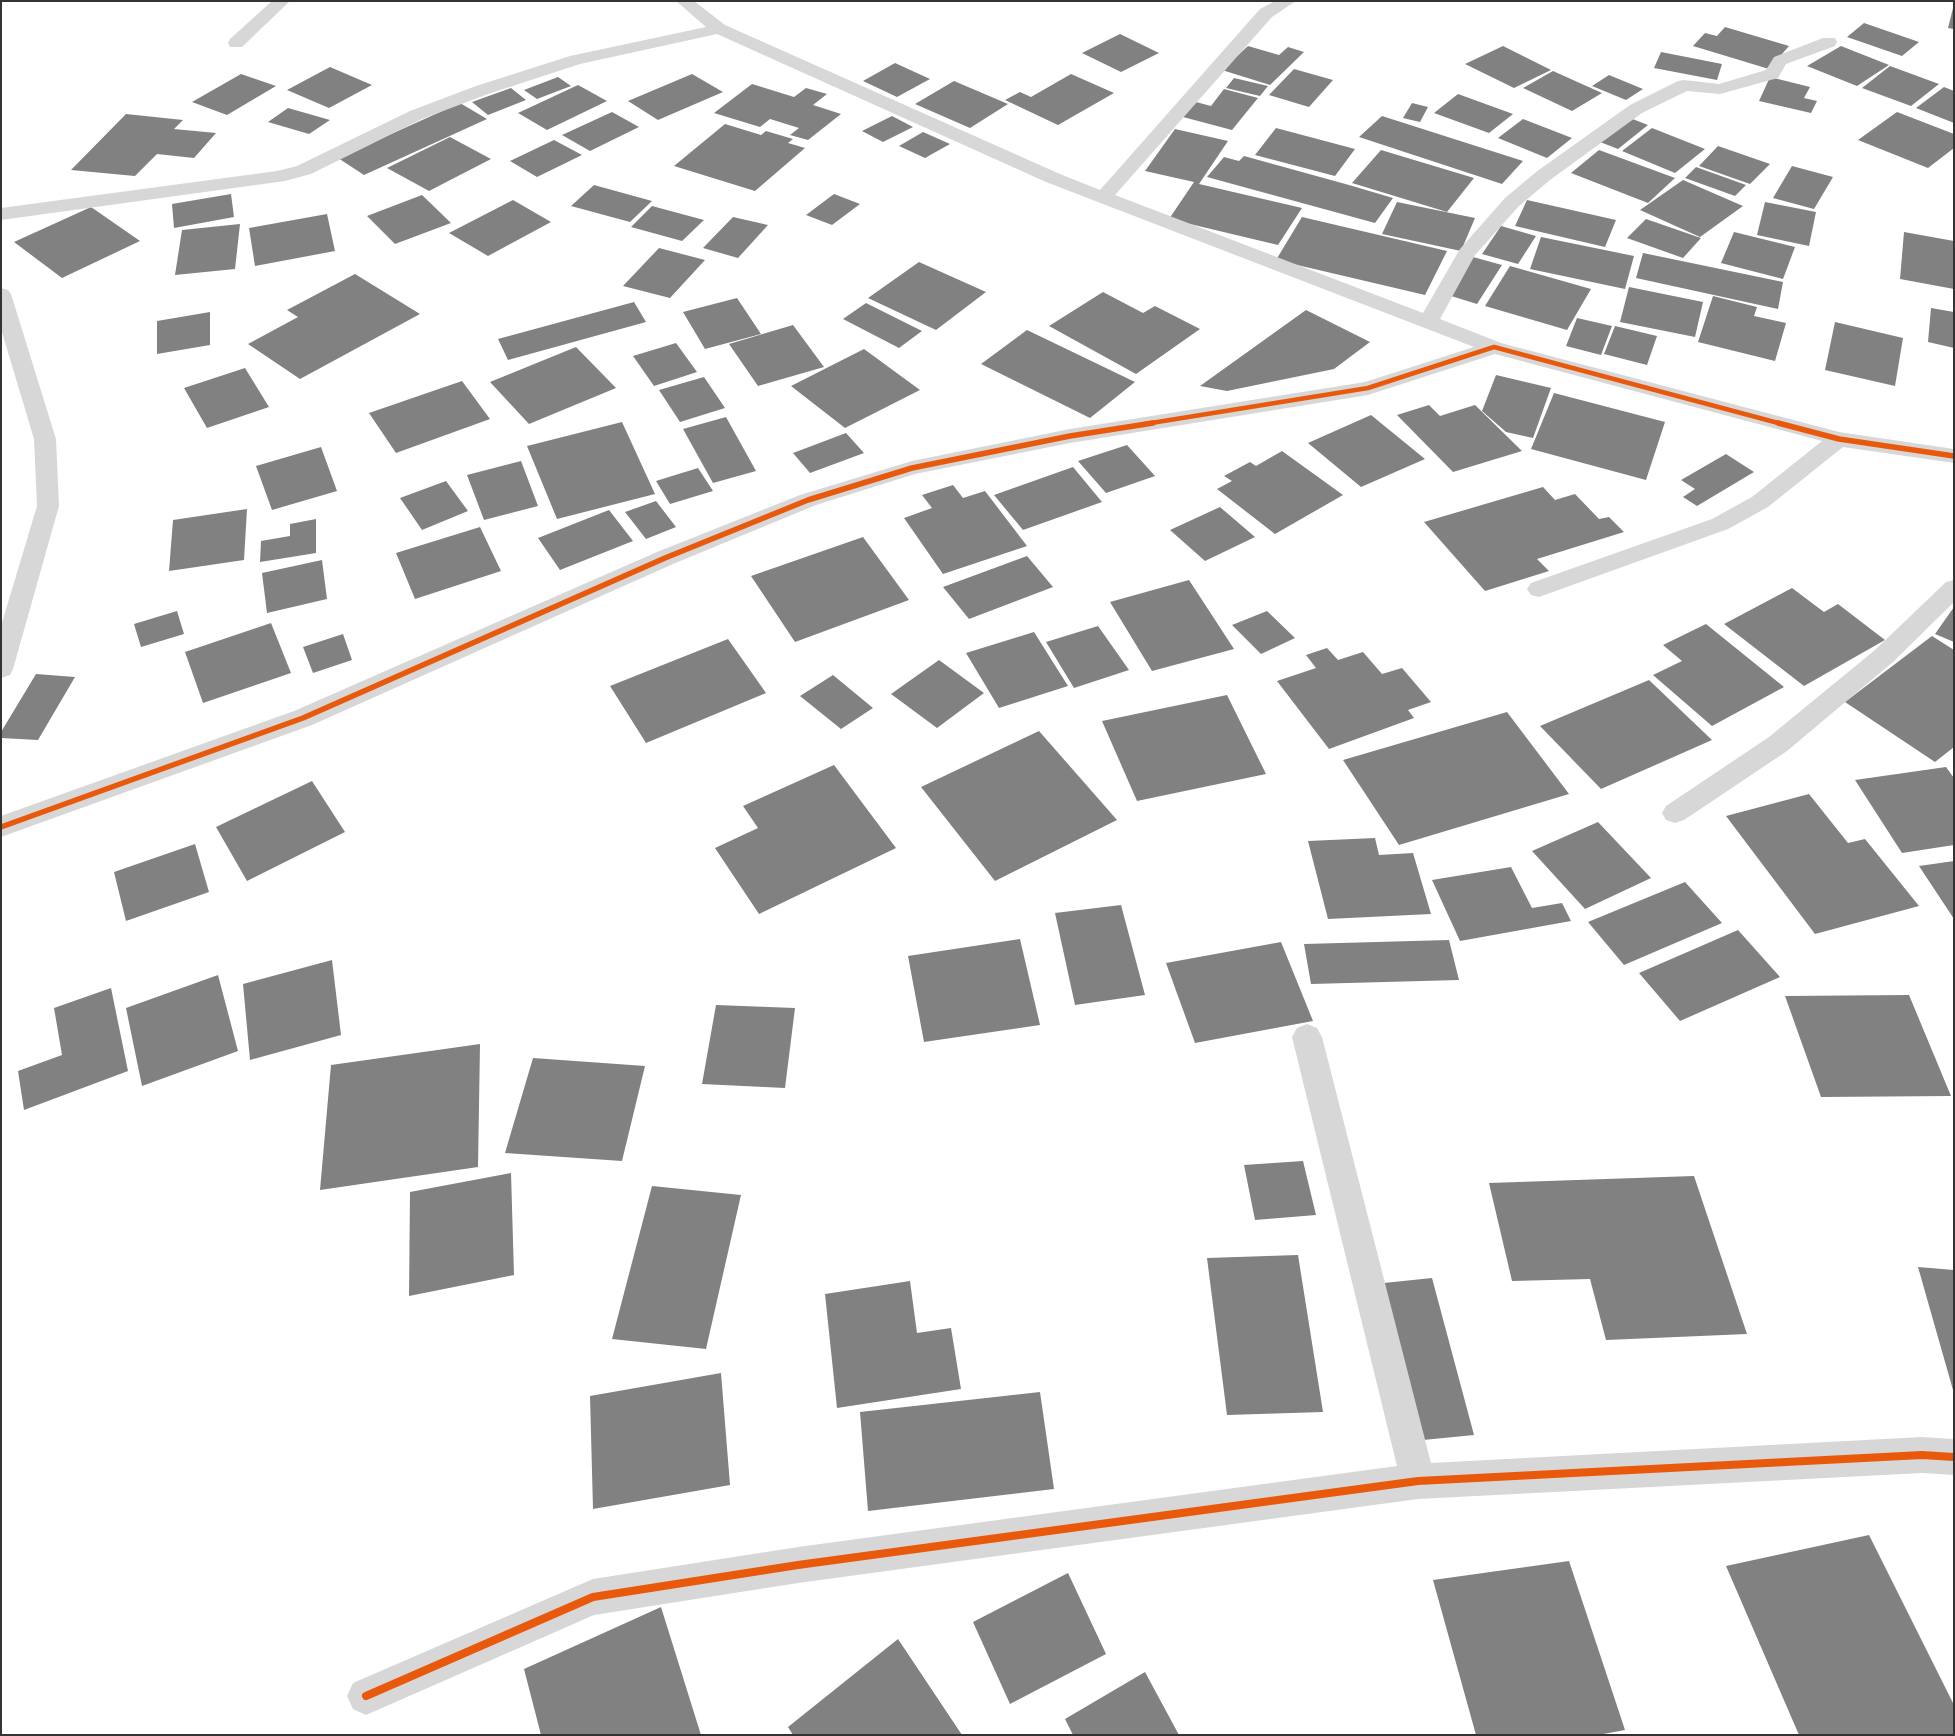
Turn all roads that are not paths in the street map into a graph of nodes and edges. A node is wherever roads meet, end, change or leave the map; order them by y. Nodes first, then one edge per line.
1 (282, 1) edge
2 (684, 1) edge
3 (1288, 1) edge
4 (719, 29) junction
5 (1829, 42) dead end
6 (236, 43) dead end
7 (1104, 197) junction
8 (1, 214) edge
9 (1, 294) edge
10 (1428, 322) junction
11 (1494, 347) junction
12 (1839, 439) junction
13 (1954, 456) edge
14 (1954, 588) edge
15 (1538, 589) dead end
16 (1, 669) edge
17 (1674, 813) dead end
18 (2, 824) edge
19 (1307, 1037) dead end
20 (1954, 1457) edge
21 (1418, 1482) junction
22 (366, 1696) dead end

1 - 6 street
2 - 4 street
3 - 7 street
4 - 7 street
4 - 8 street
5 - 10 street
7 - 10 street
9 - 16 street
10 - 11 street
11 - 12 street
11 - 18 street
12 - 13 street
12 - 15 street
14 - 17 street
19 - 21 street
20 - 21 street
21 - 22 street

